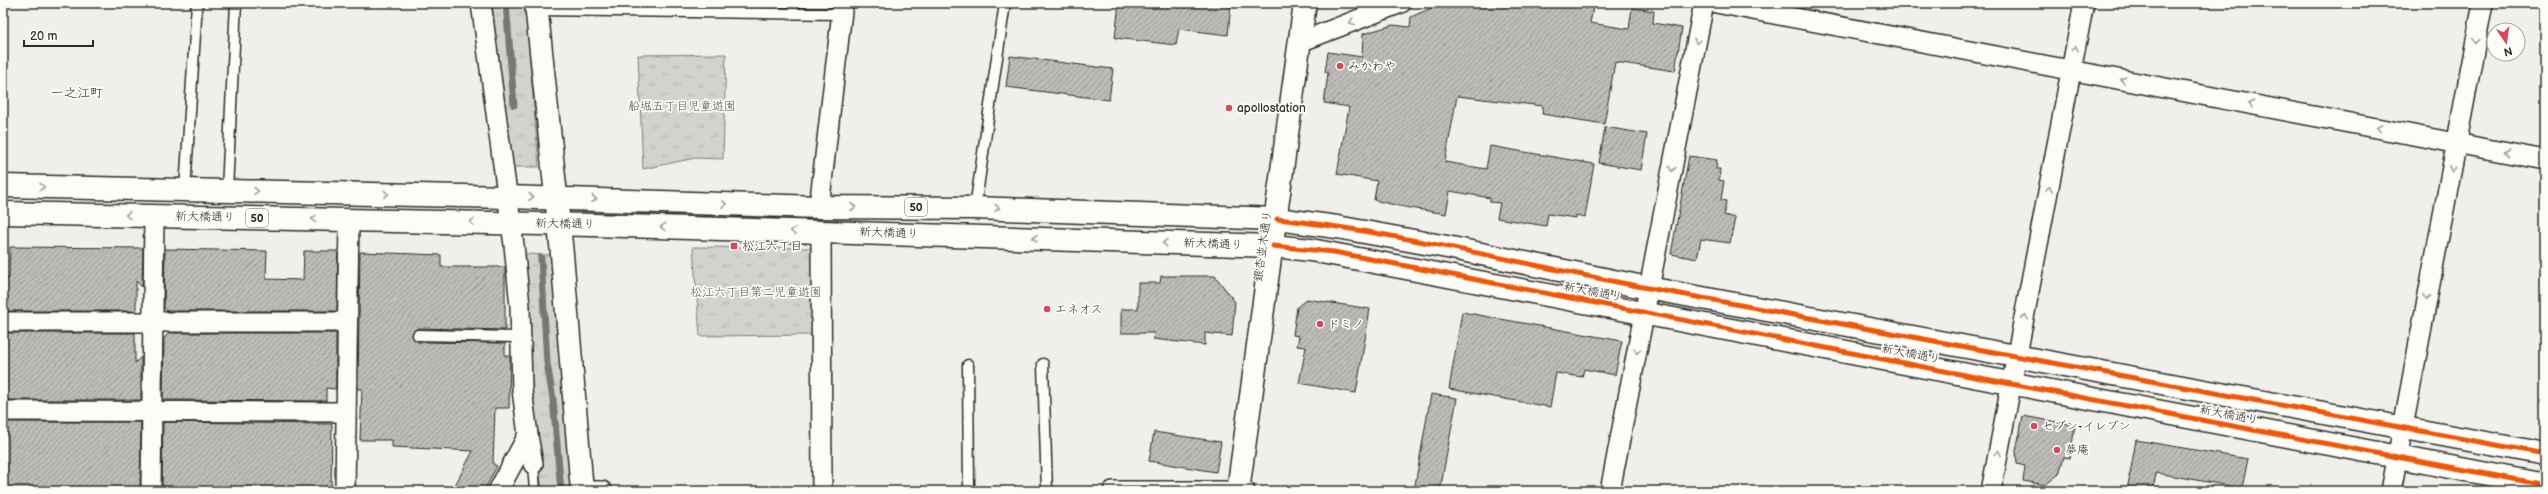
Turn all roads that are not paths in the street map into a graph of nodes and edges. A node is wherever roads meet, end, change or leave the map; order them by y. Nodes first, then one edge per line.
1 (197, 3) edge
2 (236, 3) edge
3 (482, 3) edge
4 (1005, 3) edge
5 (1305, 3) edge
6 (1401, 3) edge
7 (1704, 3) edge
8 (1716, 3) edge
9 (2084, 3) edge
10 (2483, 3) edge
11 (536, 7) edge
12 (842, 8) edge
13 (1300, 42) junction
14 (2071, 70) junction
15 (2456, 143) junction
16 (2545, 160) edge
17 (3, 186) edge
18 (185, 190) junction
19 (227, 190) junction
20 (507, 197) junction
21 (555, 198) junction
22 (819, 207) junction
23 (975, 208) junction
24 (3, 213) edge
25 (154, 216) junction
26 (1277, 219) junction
27 (349, 220) junction
28 (511, 223) junction
29 (558, 224) junction
30 (821, 231) junction
31 (1274, 246) junction
32 (1648, 288) junction
33 (1645, 312) junction
34 (3, 322) edge
35 (346, 322) junction
36 (152, 323) junction
37 (418, 335) dead end
38 (521, 337) junction
39 (2018, 355) junction
40 (1043, 364) dead end
41 (968, 365) dead end
42 (2011, 384) junction
43 (3, 411) edge
44 (151, 412) junction
45 (344, 412) junction
46 (2403, 428) junction
47 (528, 435) junction
48 (2545, 454) edge
49 (2397, 457) junction
50 (533, 464) joint
51 (2545, 485) edge
52 (151, 491) edge
53 (345, 491) edge
54 (498, 491) edge
55 (535, 491) edge
56 (582, 491) edge
57 (602, 491) edge
58 (822, 491) edge
59 (970, 491) edge
60 (1047, 491) edge
61 (1113, 491) edge
62 (1241, 491) edge
63 (1610, 491) edge
64 (1991, 491) edge
65 (2391, 491) edge

1 - 18 lane
2 - 19 lane
3 - 20 street
4 - 23 lane
5 - 13 main road, 銀杏並木通り
6 -> 13 street
7 -> 32 street
8 - 14 street
14 -> 9 street
10 -> 15 street
11 - 12 lane
11 - 21 main road
12 - 22 street
13 - 26 main road, 銀杏並木通り
15 -> 14 street
39 -> 14 street
16 -> 15 street
15 -> 46 street
17 -> 18 main road, 新大橋通り / 50
18 - 19 main road, 新大橋通り / 50
19 -> 20 main road, 新大橋通り / 50
20 -> 21 main road, 新大橋通り / 50
20 - 28 street
21 -> 22 main road, 新大橋通り / 50
21 - 29 main road
22 -> 23 main road, 新大橋通り / 50
23 -> 26 main road, 新大橋通り / 50
25 -> 24 main road, 新大橋通り / 50
27 -> 25 main road, 新大橋通り / 50
25 - 36 street
26 - 31 main road, 銀杏並木通り
26 - 32 main road, 新大橋通り / 50
28 -> 27 main road, 新大橋通り / 50
27 - 35 street
28 - 29 main road, 新大橋通り / 50
28 - 38 street
30 -> 29 main road, 新大橋通り / 50
29 - 56 main road
31 -> 30 main road, 新大橋通り / 50
30 - 58 street
31 - 33 main road, 新大橋通り / 50
31 - 62 main road, 銀杏並木通り
32 - 33 street
32 - 39 main road, 新大橋通り / 50
33 - 42 main road, 新大橋通り / 50
33 -> 63 street
34 - 36 street
35 - 36 street
35 - 45 street
36 - 44 street
37 - 38 lane
38 - 47 street
39 - 42 street
39 - 46 main road, 新大橋通り / 50
40 - 60 lane
41 - 59 lane
42 - 49 main road, 新大橋通り / 50
64 -> 42 street
43 - 44 street
44 - 45 street
44 - 52 street
45 - 53 street
46 - 48 main road, 新大橋通り / 50
46 - 49 street
47 - 50 street
47 - 54 street
49 - 51 main road, 新大橋通り / 50
49 - 65 street
50 - 55 lane
56 - 57 street
61 - 62 street

